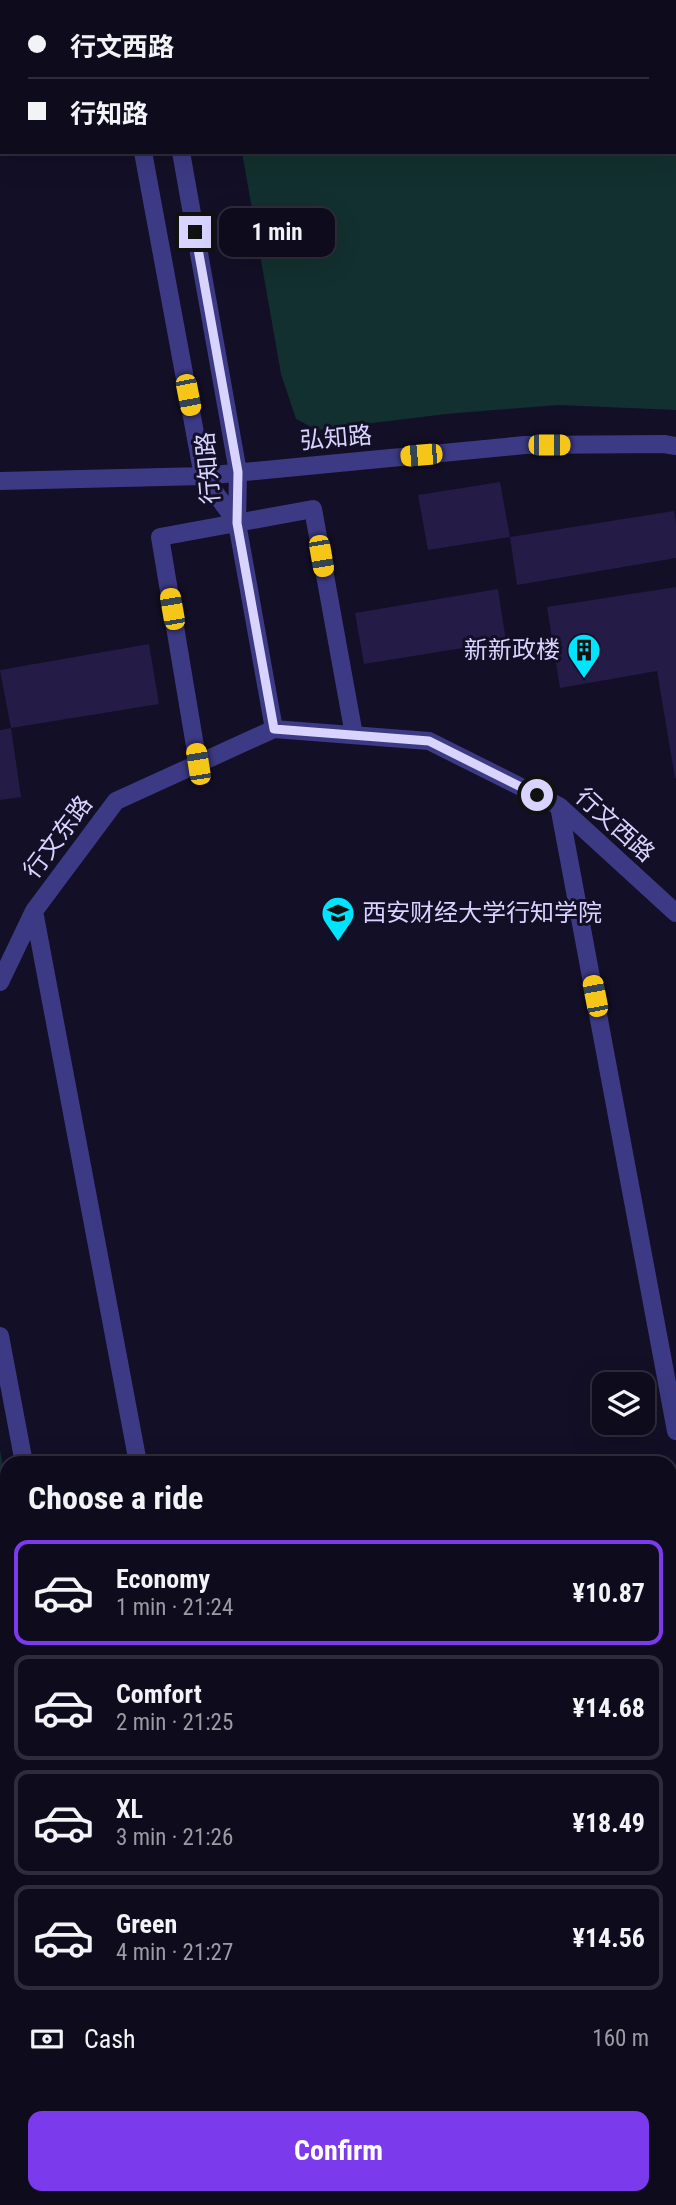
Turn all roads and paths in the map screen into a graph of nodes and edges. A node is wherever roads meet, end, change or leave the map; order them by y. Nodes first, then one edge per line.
1 (143, 154) edge
2 (181, 154) edge
3 (676, 446) edge
4 (238, 472) junction
5 (203, 476) junction
6 (0, 481) edge
7 (237, 523) junction
8 (274, 729) junction
9 (354, 735) junction
10 (198, 764) junction
11 (559, 806) junction
12 (34, 911) junction
13 (676, 913) edge
14 (0, 982) edge
15 (0, 1336) edge
16 (676, 1431) edge
17 (23, 1456) edge
18 (137, 1456) edge

1 - 5 street, 行知路
2 - 4 street, 行知路
3 - 4 street, 弘知路
4 - 5 street, 弘知路
4 - 7 street, 行知路
5 - 6 street, 弘知路
5 - 7 street, 行知路
7 - 8 street
7 - 9 street
7 - 10 street
8 - 9 street, 行文西路
8 - 10 street, 行文东路
9 - 11 street, 行文西路
10 - 12 street, 行文东路
11 - 13 street, 行文西路
11 - 16 street
12 - 14 street, 行文东路
12 - 18 street
15 - 17 street

